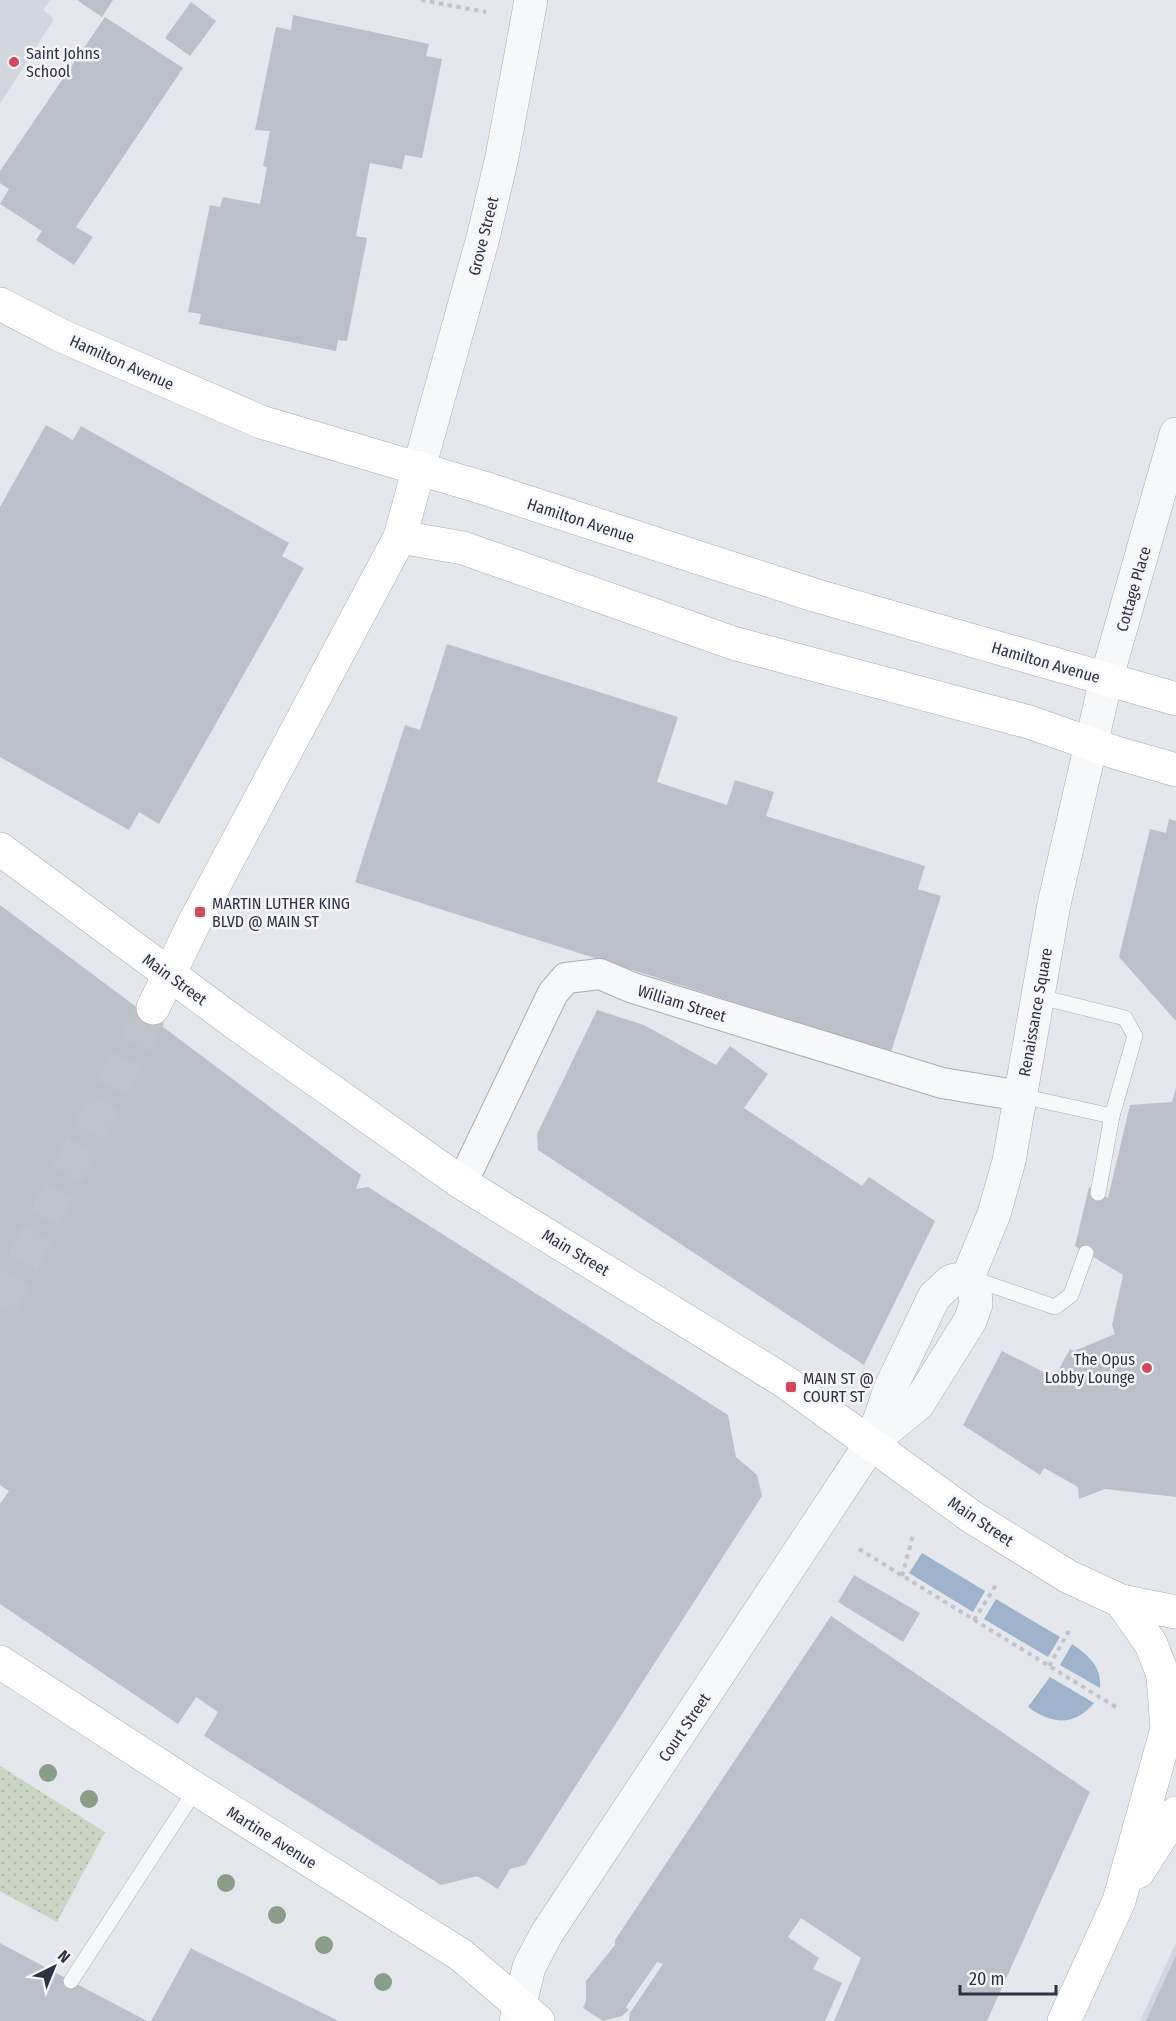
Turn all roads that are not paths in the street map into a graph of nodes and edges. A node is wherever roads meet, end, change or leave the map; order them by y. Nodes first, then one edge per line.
1 (531, 0) edge
2 (0, 304) edge
3 (1175, 445) edge
4 (419, 468) junction
5 (400, 537) junction
6 (1106, 680) junction
7 (1176, 699) edge
8 (1093, 744) junction
9 (1176, 770) edge
10 (0, 849) edge
11 (168, 974) junction
12 (1037, 996) junction
13 (153, 1008) tunnel mouth
14 (1021, 1096) junction
15 (1112, 1116) junction
16 (462, 1183) junction
17 (1098, 1192) dead end
18 (1086, 1253) dead end
19 (968, 1277) junction
20 (872, 1442) junction
21 (1121, 1601) junction
22 (1176, 1612) edge
23 (0, 1662) edge
24 (196, 1790) junction
25 (1176, 1813) edge
26 (1119, 1901) junction
27 (71, 1981) dead end
28 (525, 2016) edge
29 (1064, 2021) edge

1 - 4 street, Grove Street
2 - 4 main road, Hamilton Avenue
3 - 6 street, Cottage Place
4 - 5 main road
4 - 6 main road, Hamilton Avenue
5 - 8 main road
5 - 11 main road
6 - 7 main road, Hamilton Avenue
6 - 8 street, Cottage Place
8 - 9 main road
8 - 12 street, Renaissance Square
10 - 11 main road, Main Street
11 - 13 main road
11 - 16 main road, Main Street
12 - 14 street, Renaissance Square
12 - 15 lane
14 - 15 lane
14 - 16 street, William Street
14 - 19 street, Renaissance Square
15 - 17 lane
16 - 20 main road, Main Street
18 - 19 lane
19 - 20 street
19 - 20 street
20 - 21 main road, Main Street
20 - 28 street, Court Street
21 - 22 main road, Main Street
21 - 26 main road
23 - 24 main road, Martine Avenue
24 - 27 lane
24 - 28 main road, Martine Avenue
25 - 26 main road
26 - 29 main road

